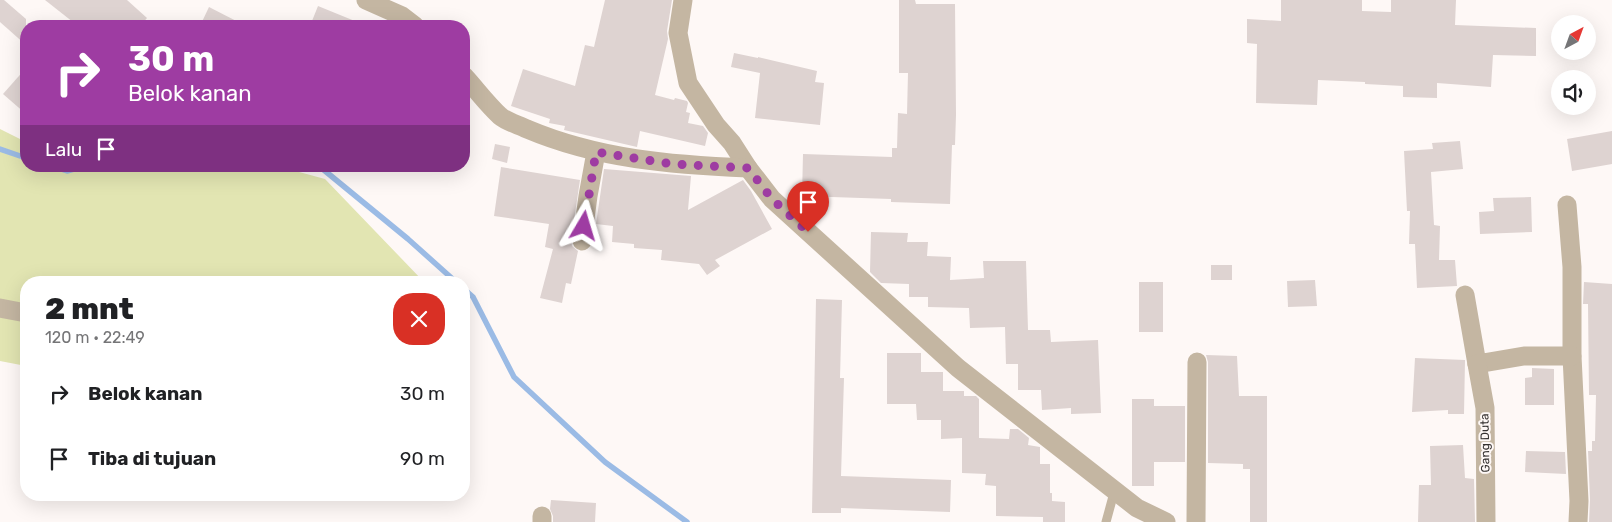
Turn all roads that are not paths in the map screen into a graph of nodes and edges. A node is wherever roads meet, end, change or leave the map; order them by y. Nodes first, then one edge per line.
1 (366, 0) edge
2 (683, 0) edge
3 (407, 20) edge
4 (470, 83) edge
5 (596, 152) junction
6 (748, 168) junction
7 (1567, 205) dead end
8 (582, 241) dead end
9 (1465, 295) dead end
10 (0, 308) edge
11 (20, 312) edge
12 (1572, 356) junction
13 (1197, 362) dead end
14 (1477, 364) junction
15 (1115, 489) junction
16 (1106, 522) edge
17 (1166, 522) edge
18 (1196, 522) edge
19 (1486, 522) edge
20 (1578, 522) edge

1 - 3 street
2 - 6 street
4 - 5 street
5 - 6 street
5 - 8 street
6 - 15 street
7 - 12 street
9 - 14 street, Gang Duta
10 - 11 street
12 - 14 street
12 - 20 street
13 - 18 street
14 - 19 street, Gang Duta
15 - 16 lane
15 - 17 street

